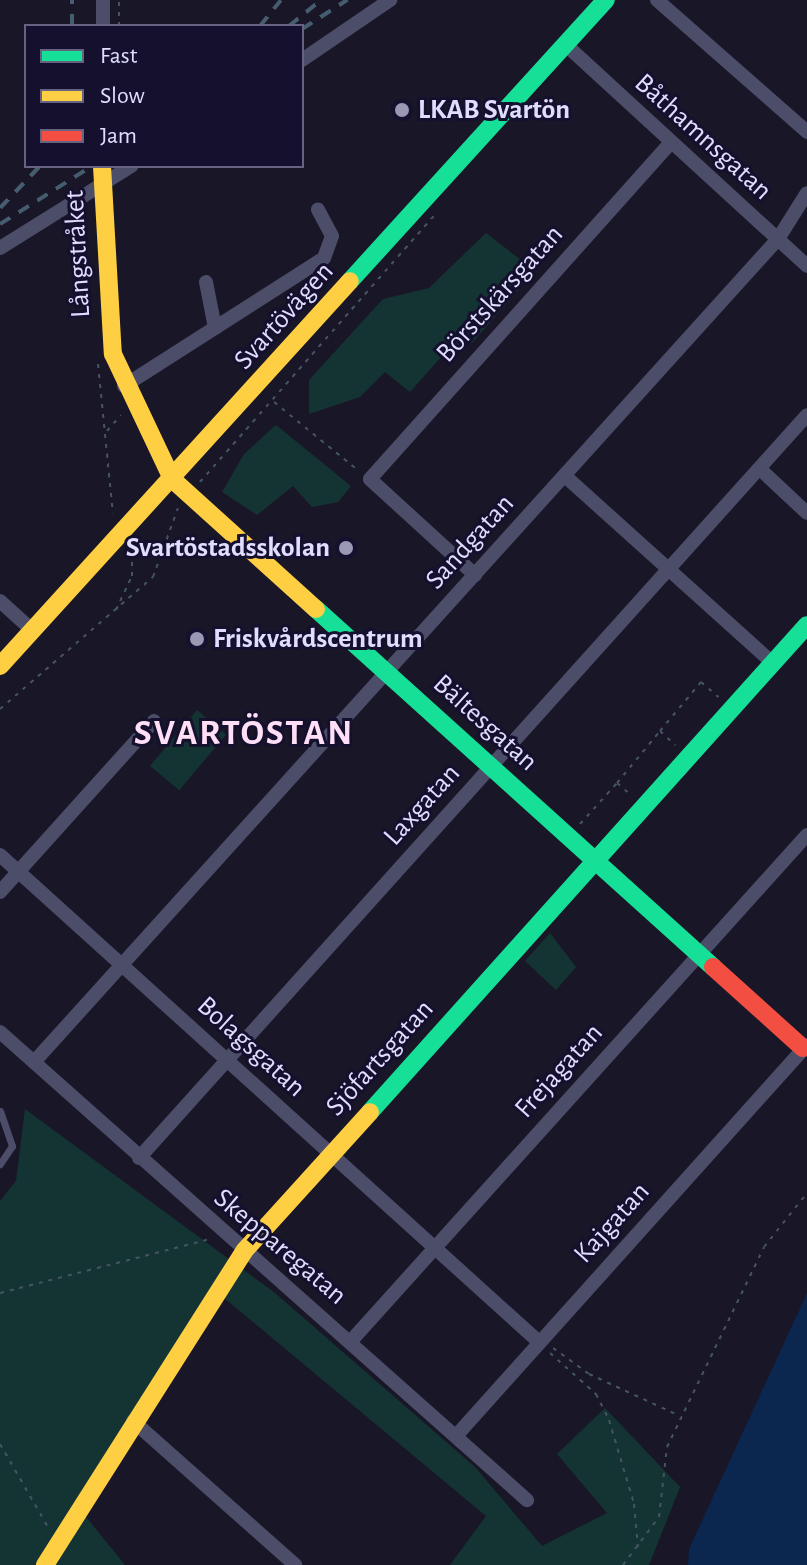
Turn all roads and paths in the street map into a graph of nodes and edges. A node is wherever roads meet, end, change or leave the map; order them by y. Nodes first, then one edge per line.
1 (103, 0) edge
2 (119, 0) edge
3 (390, 0) edge
4 (606, 0) edge
5 (664, 2) edge
6 (103, 24) edge
7 (119, 24) edge
8 (566, 45) junction
9 (304, 59) edge
10 (807, 132) edge
11 (670, 144) junction
12 (125, 168) edge
13 (102, 175) edge
14 (807, 193) edge
15 (437, 208) dead end
16 (318, 210) dead end
17 (778, 239) junction
18 (0, 248) edge
19 (807, 266) edge
20 (206, 282) dead end
21 (215, 328) junction
22 (110, 339) joint
23 (98, 363) dead end
24 (124, 386) junction
25 (273, 401) junction
26 (135, 406) junction
27 (807, 415) edge
28 (107, 431) junction
29 (760, 469) junction
30 (565, 476) junction
31 (172, 479) junction
32 (370, 479) junction
33 (189, 494) junction
34 (113, 513) dead end
35 (807, 513) edge
36 (132, 549) dead end
37 (668, 570) junction
38 (475, 575) junction
39 (0, 601) edge
40 (110, 617) junction
41 (807, 625) edge
42 (33, 631) junction
43 (773, 663) junction
44 (0, 666) edge
45 (385, 671) junction
46 (726, 704) dead end
47 (0, 709) edge
48 (154, 721) dead end
49 (660, 731) junction
50 (683, 752) dead end
51 (491, 767) junction
52 (617, 783) junction
53 (639, 801) dead end
54 (574, 831) dead end
55 (807, 835) edge
56 (0, 855) edge
57 (596, 861) junction
58 (18, 872) junction
59 (0, 892) edge
60 (699, 952) junction
61 (122, 967) junction
62 (0, 1032) edge
63 (805, 1046) edge
64 (227, 1059) junction
65 (34, 1062) junction
66 (0, 1111) edge
67 (332, 1154) junction
68 (139, 1158) junction
69 (0, 1164) edge
70 (807, 1193) edge
71 (224, 1235) junction
72 (436, 1247) junction
73 (245, 1250) junction
74 (0, 1293) edge
75 (546, 1340) junction
76 (351, 1341) junction
77 (681, 1416) junction
78 (133, 1421) junction
79 (456, 1436) junction
80 (0, 1444) edge
81 (527, 1500) dead end
82 (59, 1540) junction
83 (638, 1548) junction
84 (45, 1565) edge
85 (295, 1565) edge
86 (623, 1565) edge

1 - 6 street
2 - 7 path
3 - 9 street
4 - 8 street, Svartövägen
5 - 10 street
8 - 11 street, Båthamnsgatan
8 - 31 street, Svartövägen
11 - 17 street, Båthamnsgatan
11 - 32 street, Börstskärsgatan
12 - 13 street
13 - 18 street
13 - 22 street, Långstråket
14 - 17 street, Sandgatan
15 - 25 path
16 - 21 street
17 - 19 street, Båthamnsgatan
17 - 30 street, Sandgatan
20 - 21 street
21 - 24 street
22 - 24 street, Bältesgatan
23 - 28 path
24 - 26 street, Bältesgatan
25 - 32 path
25 - 33 path
26 - 28 path
26 - 31 street, Bältesgatan
27 - 29 street, Laxgatan
28 - 34 path
29 - 35 street
29 - 37 street, Laxgatan
30 - 37 street
30 - 38 street, Sandgatan
31 - 33 street, Bältesgatan
31 - 42 street, Svartövägen
32 - 38 street
33 - 40 path
33 - 45 street, Bältesgatan
36 - 40 path
37 - 43 street
37 - 51 street, Laxgatan
38 - 45 street, Sandgatan
39 - 42 street
40 - 47 path
41 - 43 street, Sjöfartsgatan
42 - 44 street, Svartövägen
43 - 57 street, Sjöfartsgatan
45 - 51 street, Bältesgatan
45 - 61 street, Sandgatan
46 - 49 path
48 - 58 street
49 - 50 path
49 - 52 path
51 - 57 street, Bältesgatan
51 - 64 street, Laxgatan
52 - 53 path
52 - 54 path
55 - 60 street, Frejagatan
56 - 58 street, Bolagsgatan
57 - 60 street, Bältesgatan
57 - 67 street, Sjöfartsgatan
58 - 59 street
58 - 61 street, Bolagsgatan
60 - 63 street, Bältesgatan
60 - 72 street, Frejagatan
61 - 64 street, Bolagsgatan
61 - 65 street, Sandgatan
62 - 65 street, Skepparegatan
63 - 75 street, Kajgatan
64 - 67 street, Bolagsgatan
64 - 68 street, Laxgatan
65 - 68 street, Skepparegatan
66 - 69 lane
67 - 72 street, Bolagsgatan
67 - 73 street, Sjöfartsgatan
68 - 71 street, Skepparegatan
70 - 77 path
71 - 73 street, Skepparegatan
71 - 74 path
72 - 75 street, Bolagsgatan
72 - 76 street, Frejagatan
73 - 76 street, Skepparegatan
73 - 78 street, Sjöfartsgatan
75 - 77 path
75 - 79 street, Kajgatan
75 - 83 path
76 - 79 street, Skepparegatan
77 - 83 path
78 - 82 street, Sjöfartsgatan
78 - 85 street
79 - 81 street, Skepparegatan
80 - 82 path
82 - 84 street, Sjöfartsgatan
83 - 86 path

